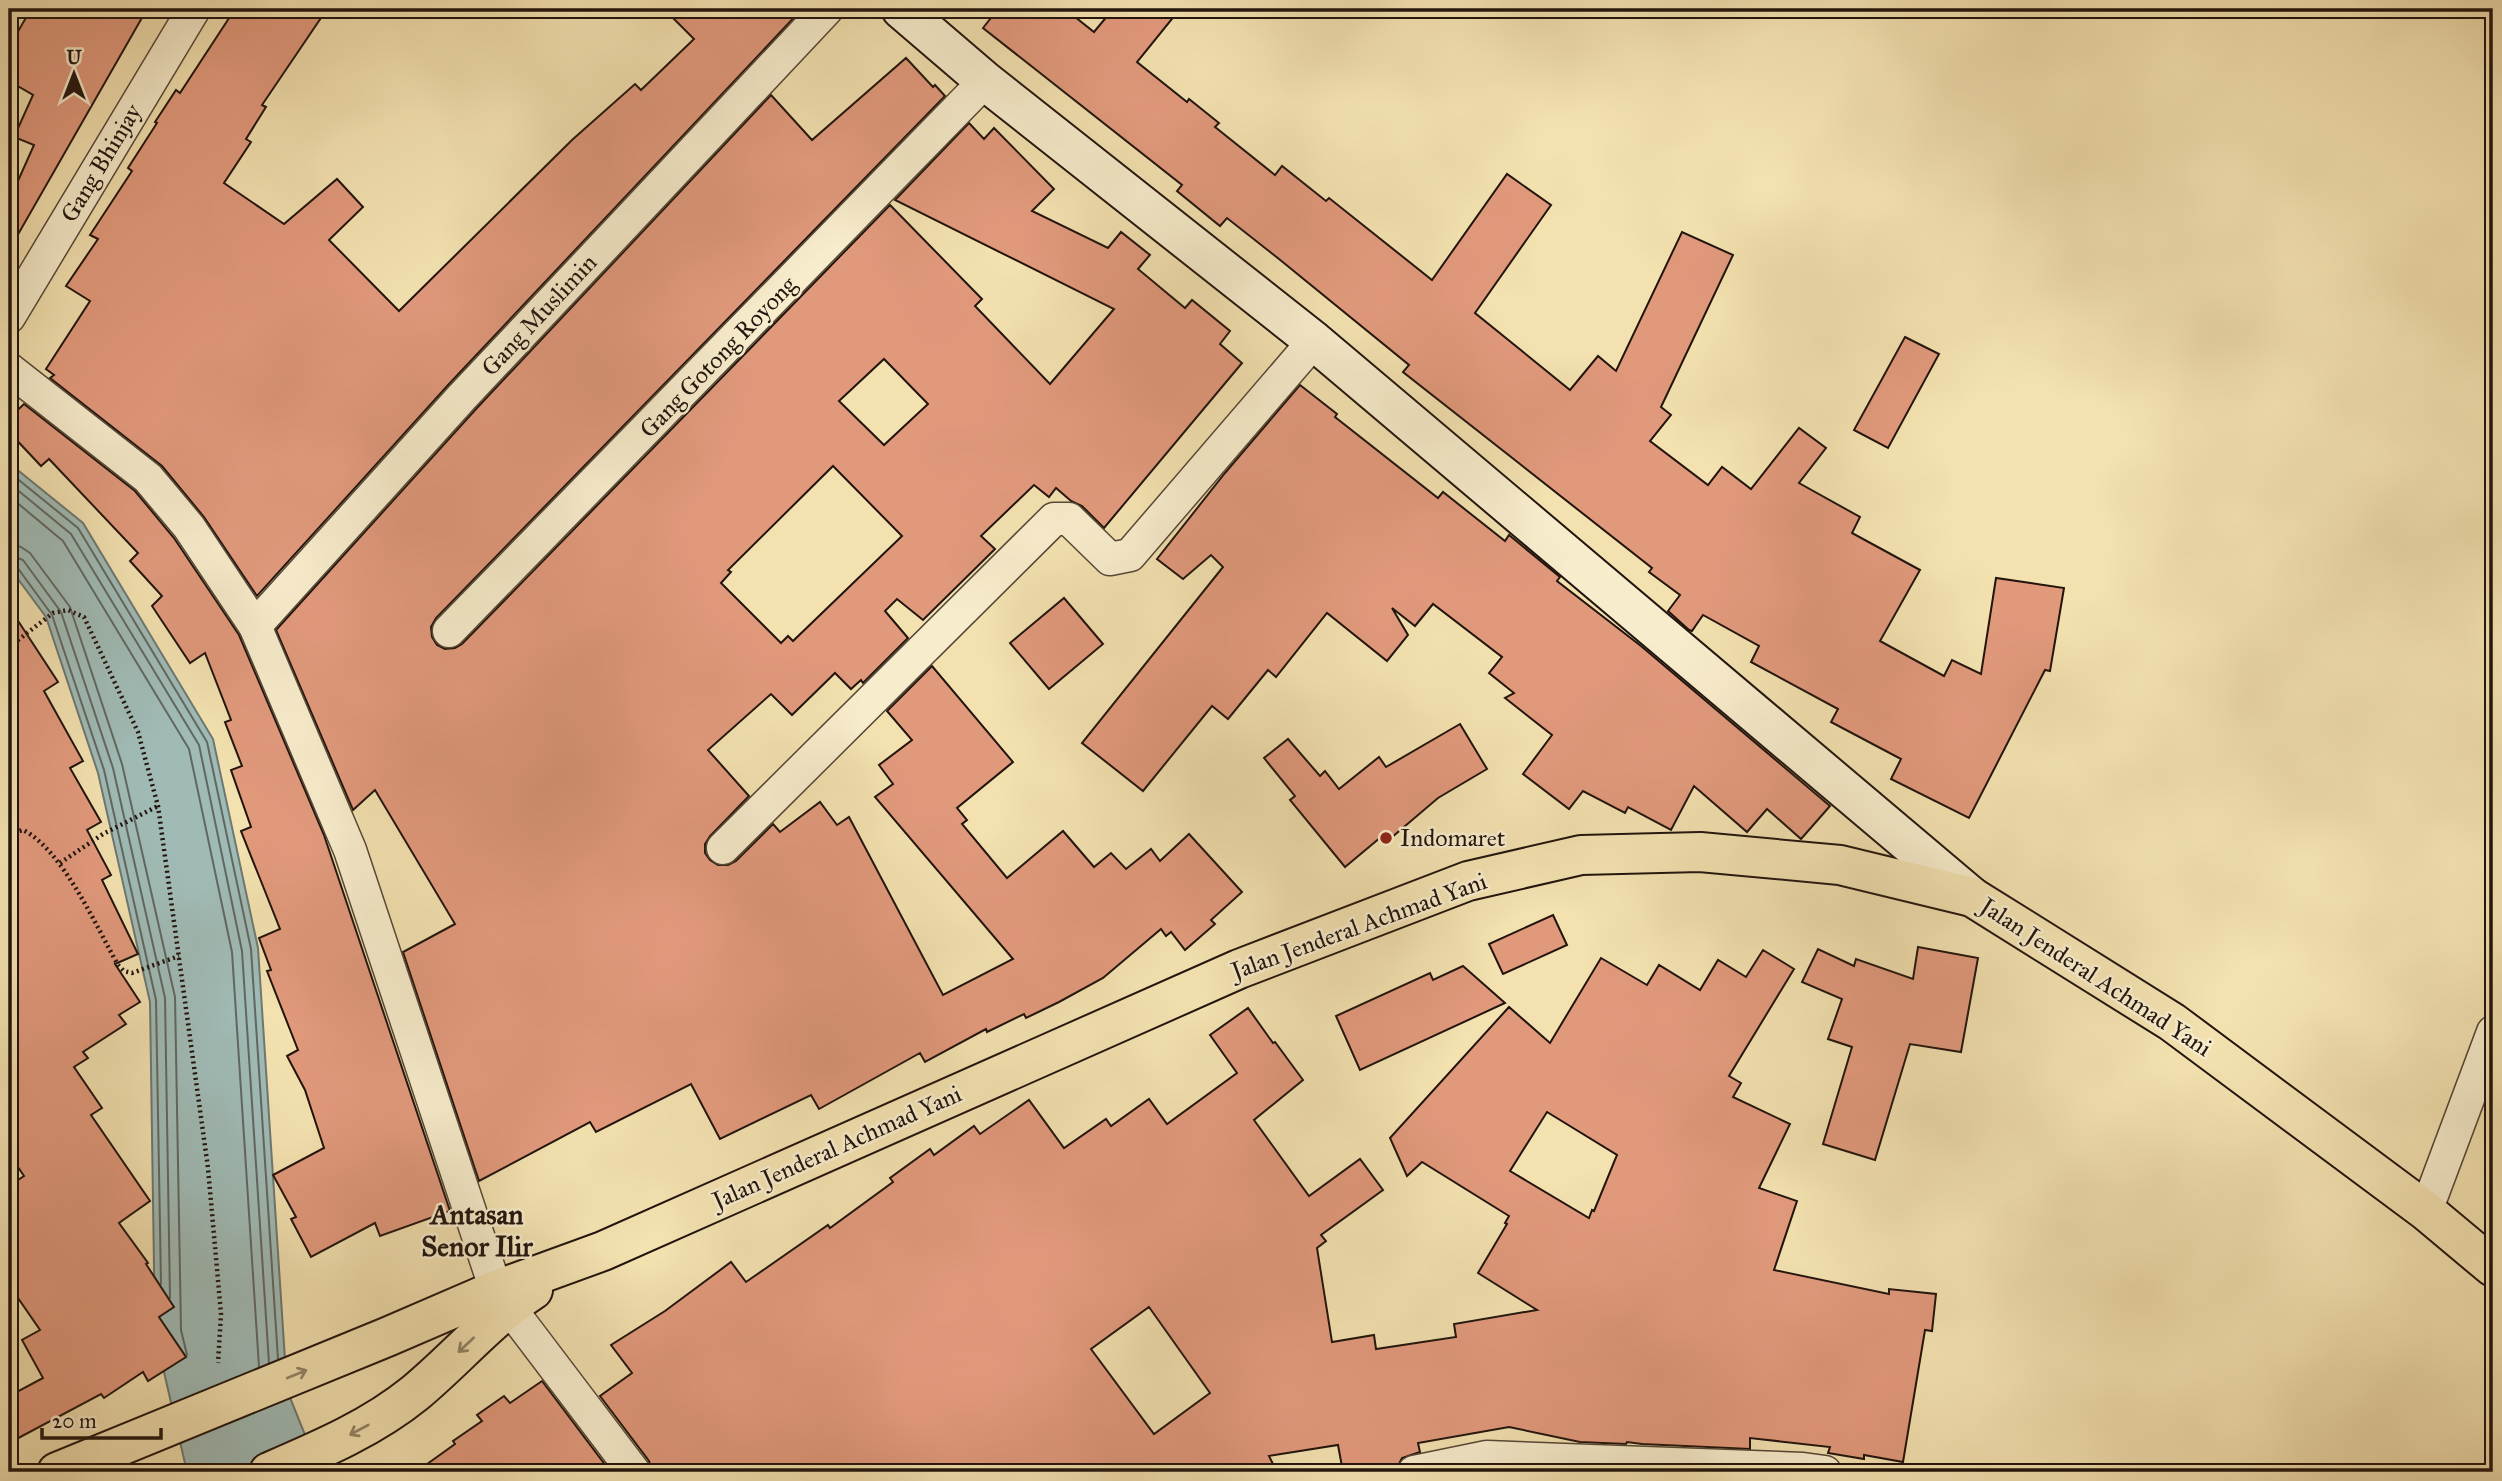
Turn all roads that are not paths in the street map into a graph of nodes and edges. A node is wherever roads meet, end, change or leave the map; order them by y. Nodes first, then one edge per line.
1 (194, 9) edge
2 (827, 9) edge
3 (901, 9) edge
4 (985, 81) junction
5 (9, 317) edge
6 (1314, 341) junction
7 (9, 369) edge
8 (255, 625) junction
9 (449, 631) dead end
10 (723, 848) dead end
11 (1972, 897) junction
12 (2493, 1032) edge
13 (2426, 1211) junction
14 (2493, 1266) edge
15 (501, 1298) junction
16 (57, 1472) edge
17 (269, 1472) edge
18 (634, 1472) edge
19 (1414, 1472) edge
20 (1825, 1472) edge

1 - 5 street, Gang Bhinjay
2 - 8 street, Gang Muslimin
3 - 4 street
4 - 6 street
4 - 9 street, Gang Gotong Royong
6 - 10 street
6 - 11 street
7 - 8 street
8 - 15 street
11 - 13 highway, Jalan Jenderal Achmad Yani
11 - 15 highway, Jalan Jenderal Achmad Yani
12 - 13 street
13 - 14 highway, Jalan Jenderal Achmad Yani
16 -> 15 highway, Jalan Jenderal Achmad Yani
15 -> 17 highway, Jalan Jenderal Achmad Yani
15 - 18 street
19 - 20 street

